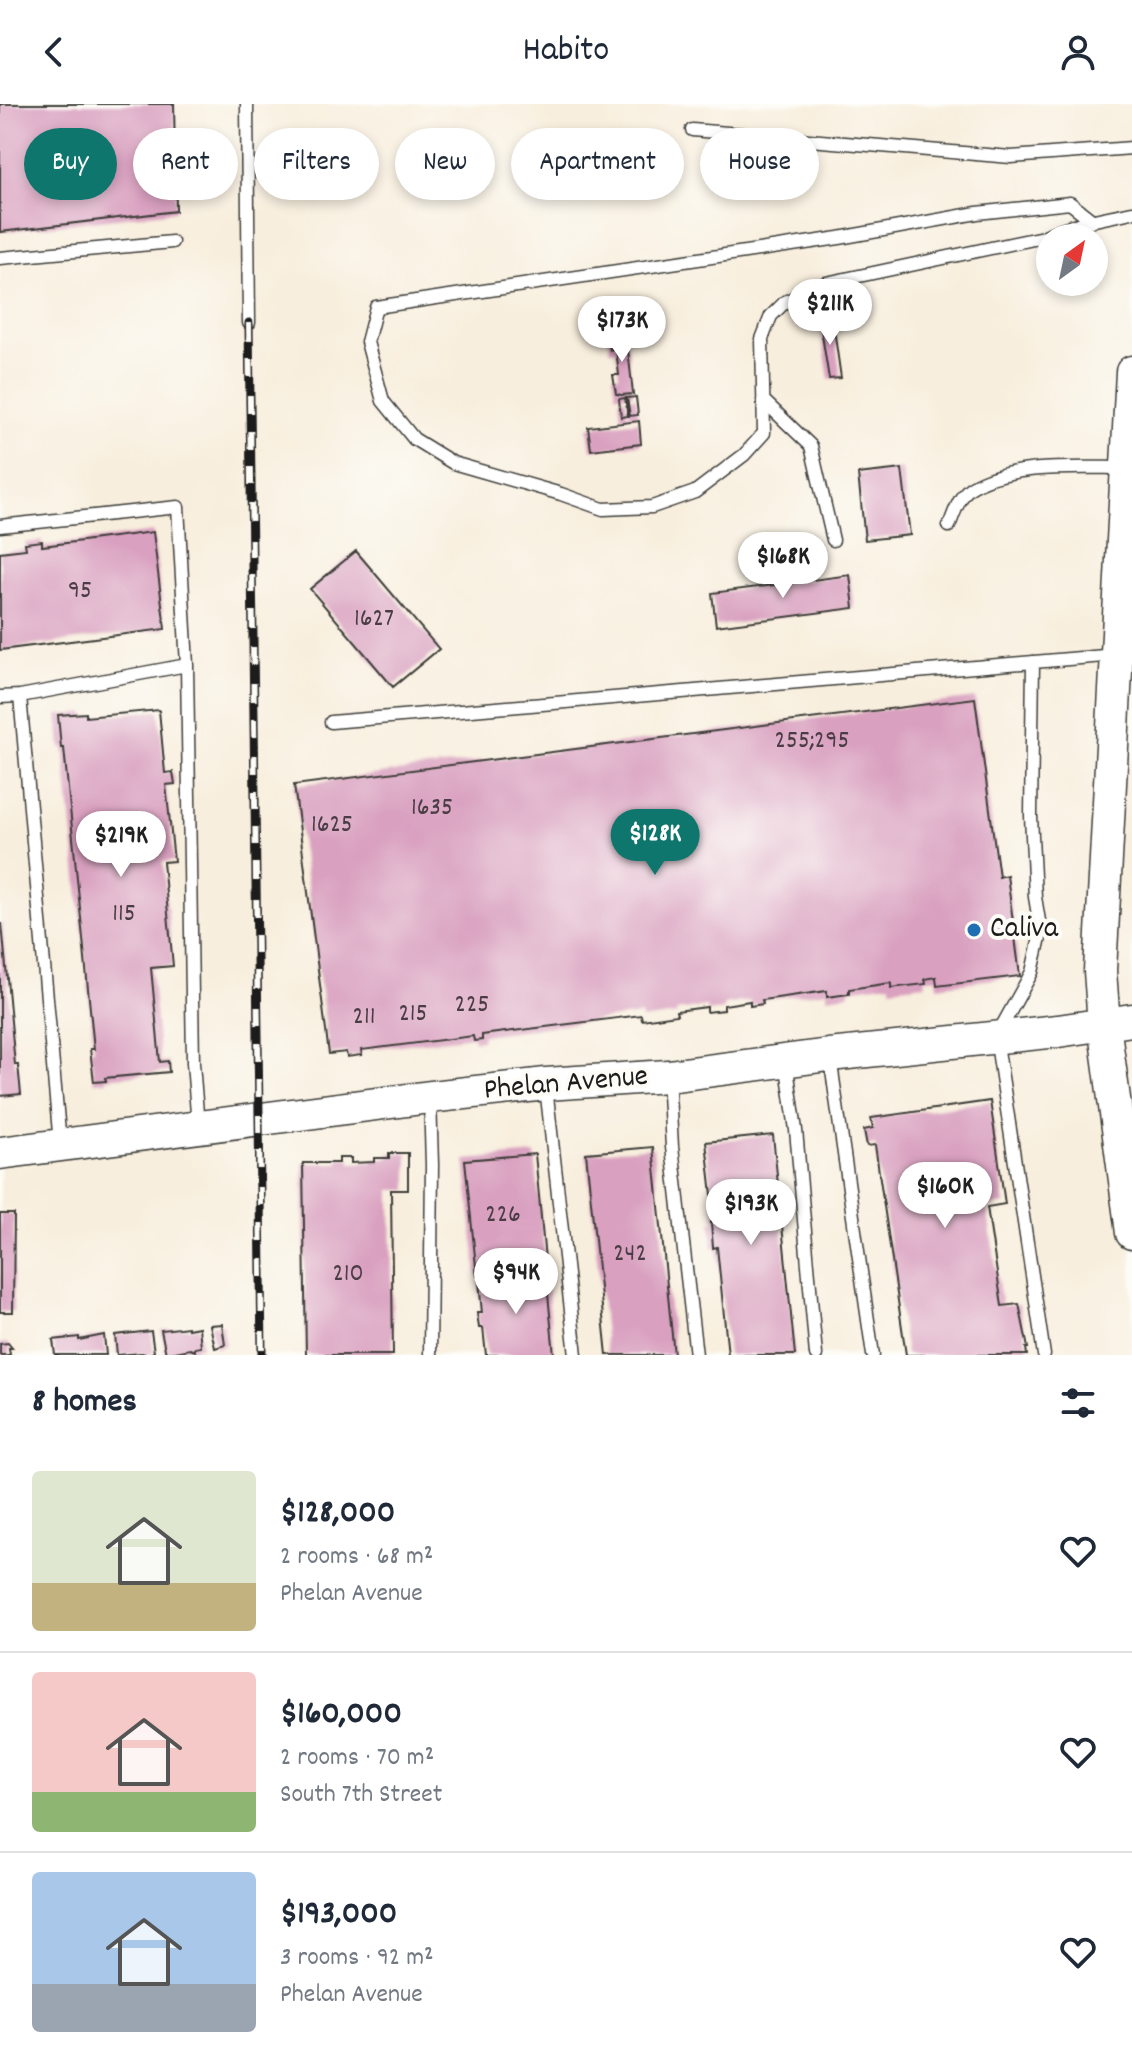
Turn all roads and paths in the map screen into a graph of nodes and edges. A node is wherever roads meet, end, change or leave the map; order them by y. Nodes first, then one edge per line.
1 (247, 104) edge
2 (692, 130) dead end
3 (1132, 148) edge
4 (1132, 212) edge
5 (1093, 221) junction
6 (172, 242) dead end
7 (0, 258) edge
8 (249, 323) dead end
9 (1132, 372) edge
10 (763, 400) junction
11 (1127, 467) junction
12 (0, 526) edge
13 (949, 526) dead end
14 (1127, 536) edge
15 (833, 540) dead end
16 (1116, 655) junction
17 (1033, 662) junction
18 (187, 665) junction
19 (20, 696) junction
20 (0, 697) edge
21 (331, 722) dead end
22 (1118, 1022) edge
23 (996, 1037) junction
24 (829, 1055) junction
25 (786, 1061) junction
26 (668, 1076) junction
27 (546, 1084) junction
28 (430, 1097) junction
29 (198, 1126) junction
30 (60, 1144) junction
31 (0, 1153) edge
32 (1128, 1166) edge
33 (1132, 1233) edge
34 (430, 1355) edge
35 (576, 1355) edge
36 (696, 1355) edge
37 (816, 1355) edge
38 (873, 1355) edge
39 (1044, 1355) edge

1 - 8 lane
2 - 3 lane
4 - 5 lane
5 - 10 lane
5 - 10 lane
6 - 7 lane
9 - 11 street
10 - 15 lane
11 - 13 lane
11 - 14 street
12 - 18 lane
14 - 16 street
16 - 17 lane
16 - 22 street
17 - 21 lane
17 - 23 lane
18 - 19 lane
18 - 29 lane
19 - 20 lane
19 - 30 lane
22 - 23 street, Phelan Avenue
22 - 32 street
23 - 24 street, Phelan Avenue
23 - 39 lane
24 - 25 street, Phelan Avenue
24 - 38 lane
25 - 26 street, Phelan Avenue
25 - 37 lane
26 - 27 street, Phelan Avenue
26 - 36 lane
27 - 28 street, Phelan Avenue
27 - 35 lane
28 - 29 street, Phelan Avenue
28 - 34 lane
29 - 30 street, Phelan Avenue
30 - 31 street, Phelan Avenue
32 - 33 street

